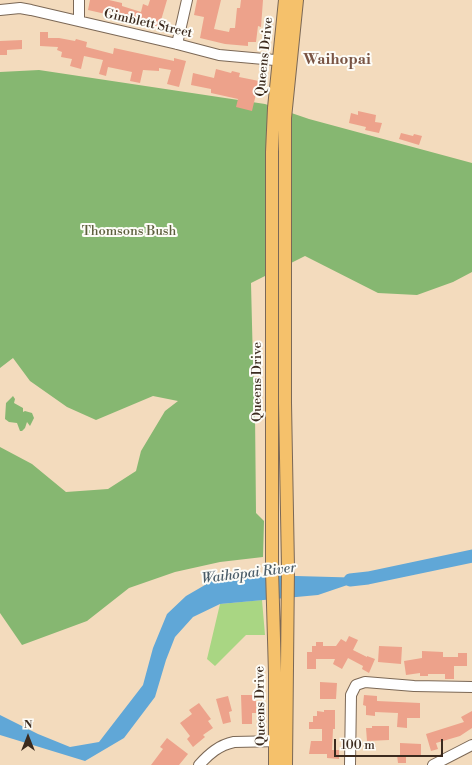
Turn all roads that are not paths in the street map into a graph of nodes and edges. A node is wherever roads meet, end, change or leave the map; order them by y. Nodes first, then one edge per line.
1 (79, 0) edge
2 (186, 0) edge
3 (285, 0) edge
4 (297, 0) edge
5 (0, 10) edge
6 (79, 21) junction
7 (177, 44) junction
8 (284, 61) junction
9 (272, 404) junction
10 (285, 404) junction
11 (472, 687) edge
12 (281, 741) junction
13 (472, 745) edge
14 (199, 765) edge
15 (275, 765) edge
16 (286, 765) edge
17 (350, 765) edge
18 (433, 765) edge

1 - 6 street
2 - 7 street
3 - 8 main road, Queens Drive
4 - 8 main road, Queens Drive
5 - 6 street, Gimblett Street
6 - 7 street, Gimblett Street
7 - 8 street, Gimblett Street
8 - 9 main road, Queens Drive
8 - 10 main road, Queens Drive
9 - 10 main road
9 - 12 main road, Queens Drive
10 - 12 main road, Queens Drive
11 - 17 street
12 - 14 street
12 - 15 main road, Queens Drive
12 - 16 main road, Queens Drive
13 - 18 street

